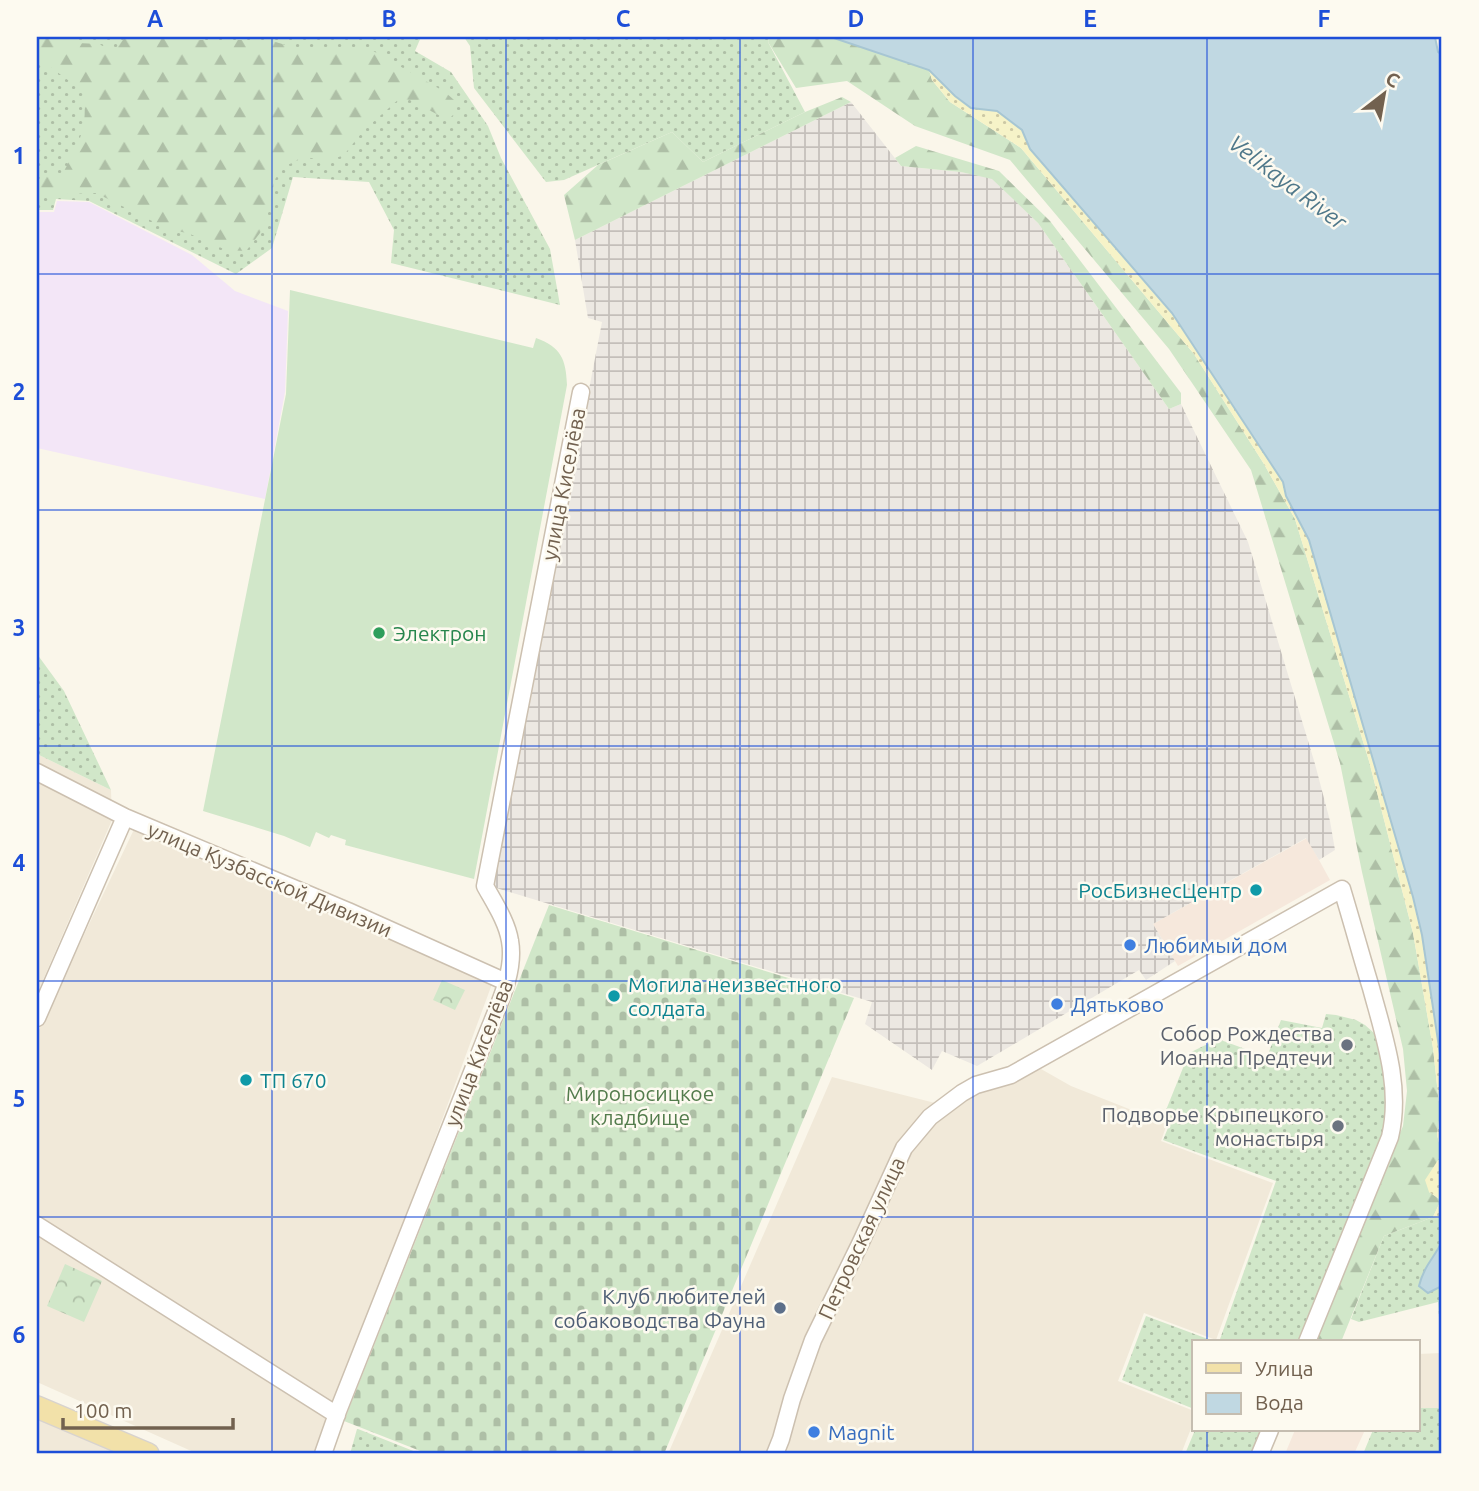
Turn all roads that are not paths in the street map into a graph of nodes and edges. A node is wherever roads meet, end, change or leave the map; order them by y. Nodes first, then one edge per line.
1 (581, 392) dead end
2 (37, 772) edge
3 (125, 817) junction
4 (506, 982) junction
5 (37, 1018) edge
6 (37, 1225) edge
7 (1308, 1340) edge
8 (37, 1407) edge
9 (337, 1415) junction
10 (1269, 1432) edge
11 (148, 1454) edge
12 (323, 1454) edge
13 (775, 1454) edge
14 (1260, 1454) edge

1 - 4 street, улица Киселёва
2 - 3 street, улица Кузбасской Дивизии
3 - 4 street, улица Кузбасской Дивизии
3 - 5 street
4 - 9 street, улица Киселёва
6 - 9 street
7 - 13 street, Петровская улица
8 - 11 main road
9 - 12 street, улица Киселёва
10 - 14 street

